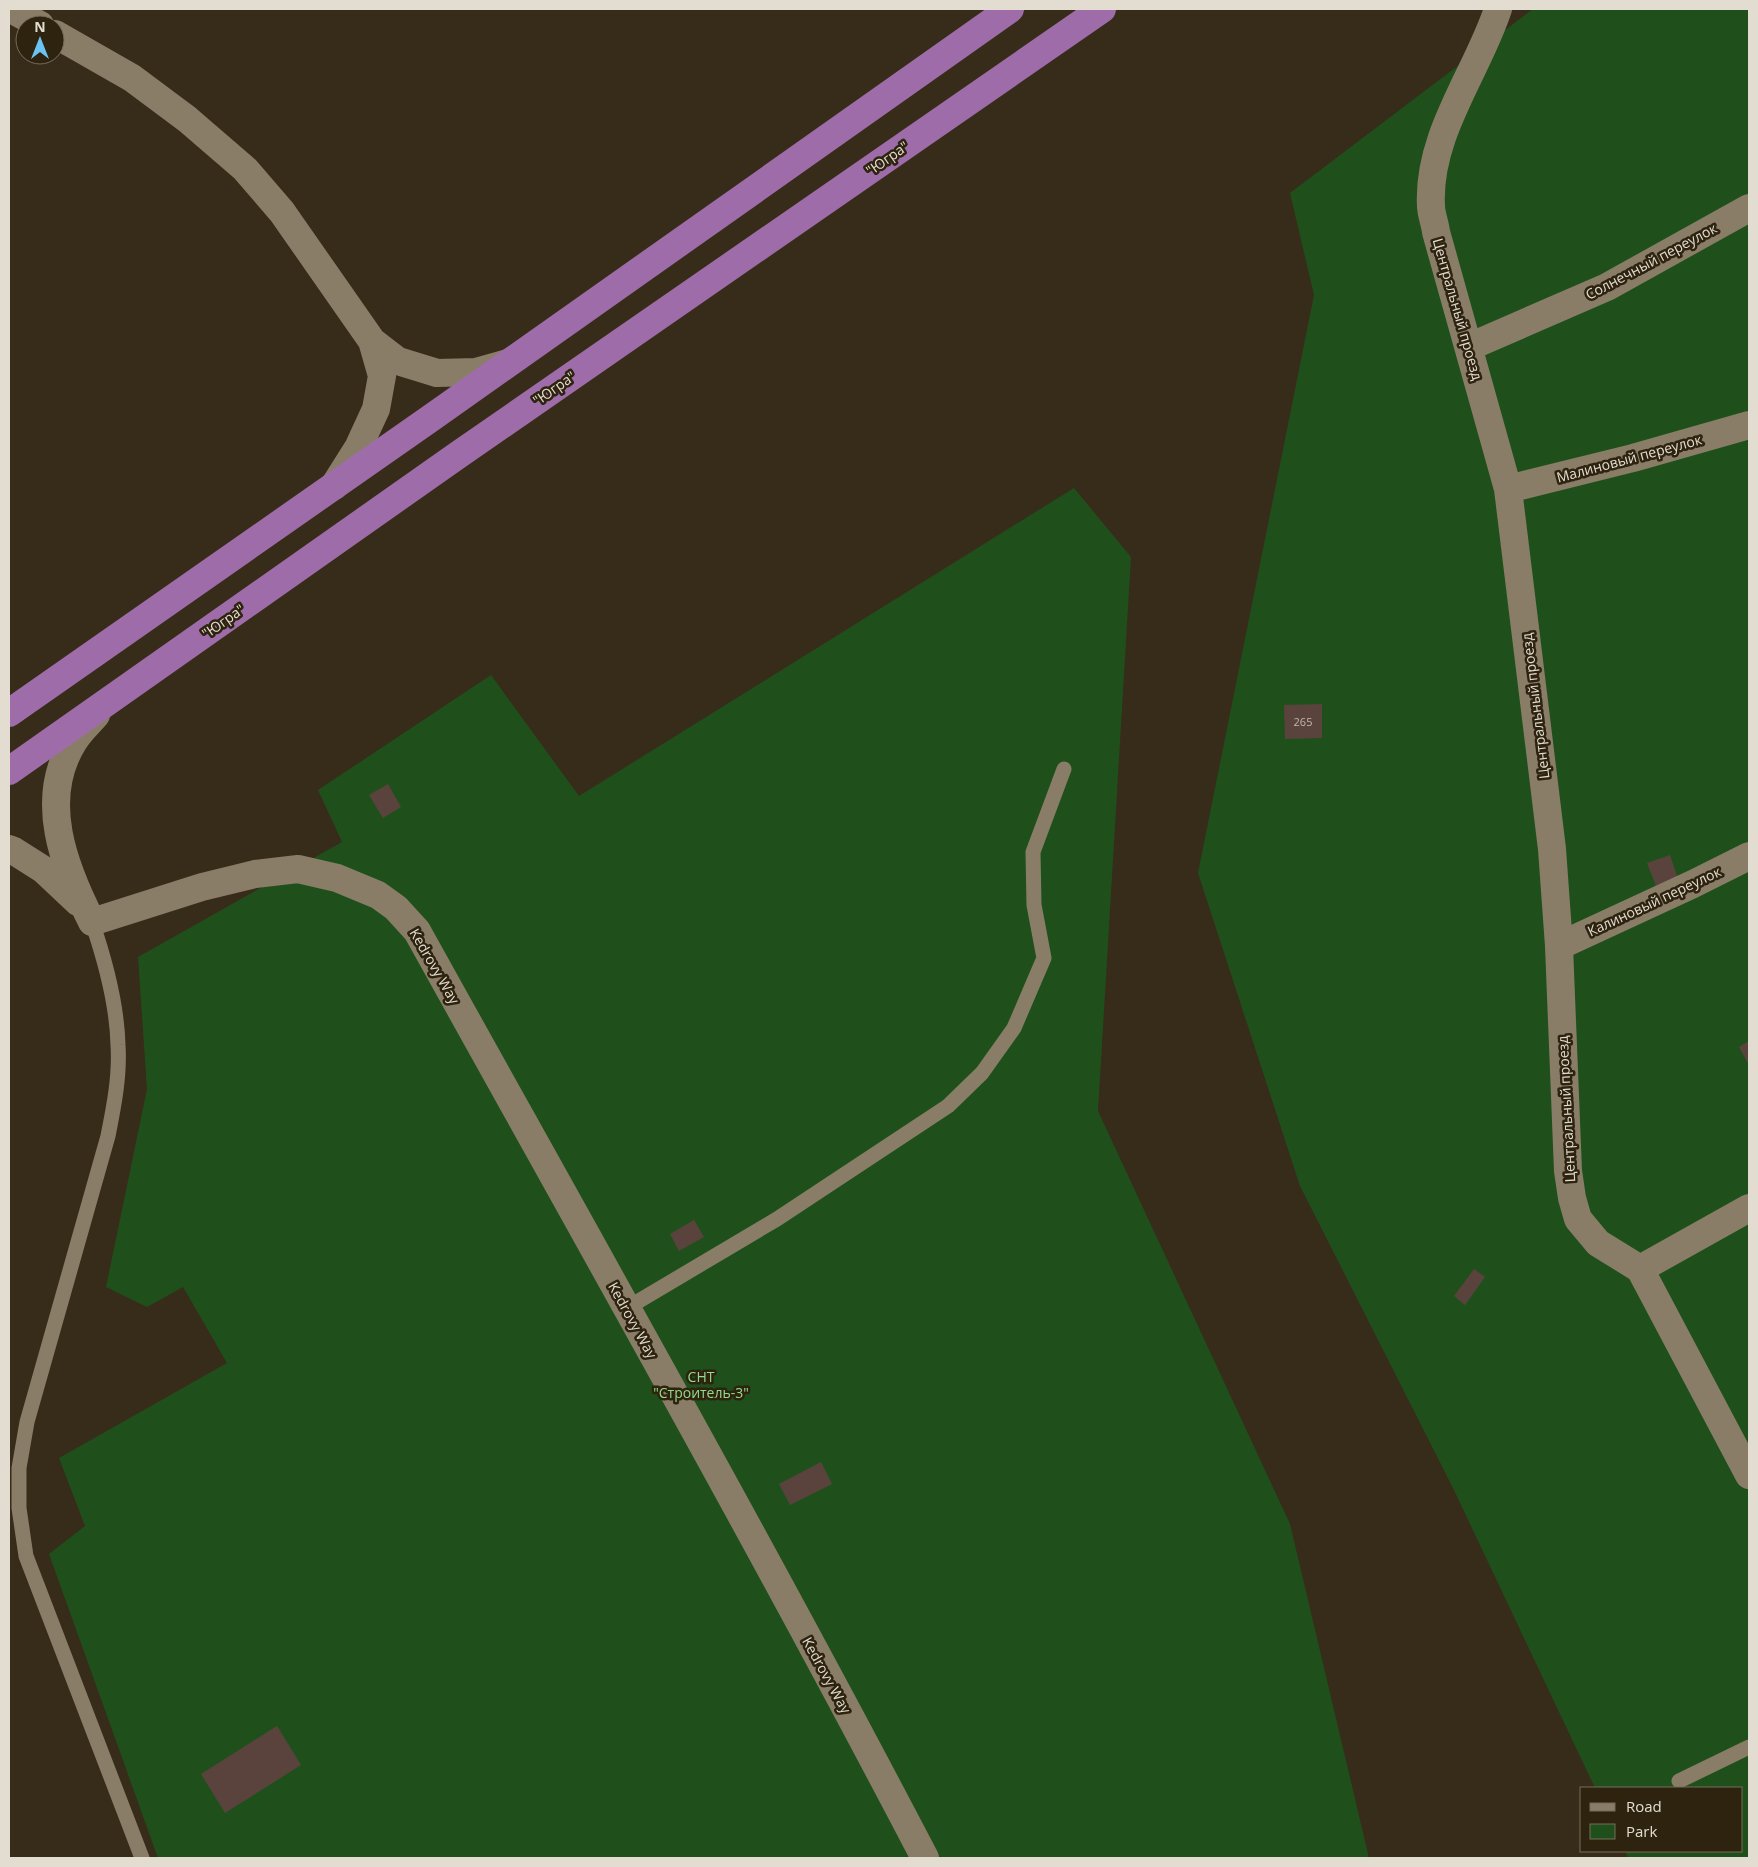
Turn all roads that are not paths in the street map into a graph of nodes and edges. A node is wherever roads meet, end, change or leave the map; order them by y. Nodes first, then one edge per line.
1 (1010, 9) edge
2 (1102, 9) edge
3 (1498, 9) edge
4 (65, 40) edge
5 (1749, 208) edge
6 (372, 342) junction
7 (1468, 347) junction
8 (509, 363) junction
9 (1749, 426) edge
10 (334, 486) junction
11 (1508, 489) junction
12 (107, 702) junction
13 (9, 713) edge
14 (1064, 769) dead end
15 (9, 771) edge
16 (9, 849) edge
17 (1749, 856) edge
18 (88, 915) junction
19 (1559, 946) junction
20 (1749, 1208) edge
21 (1640, 1269) junction
22 (627, 1308) junction
23 (1749, 1475) edge
24 (1749, 1747) edge
25 (1679, 1781) dead end
26 (142, 1858) edge
27 (925, 1858) edge

1 - 8 highway
2 - 12 highway, "Югра"
3 - 7 street, Центральный проезд
4 - 6 street
5 - 7 street, Солнечный переулок
6 - 8 street
6 - 10 street
7 - 11 street, Центральный проезд
8 - 10 highway
9 - 11 street, Малиновый переулок
10 - 13 highway
11 - 19 street, Центральный проезд
12 - 15 highway, "Югра"
12 - 18 street
14 - 22 lane
16 - 18 street
17 - 19 street, Калиновый переулок
18 - 22 street, Kedrovy Way
18 - 26 lane
19 - 21 street, Центральный проезд
20 - 21 street
21 - 23 street
22 - 27 street, Kedrovy Way
24 - 25 lane

